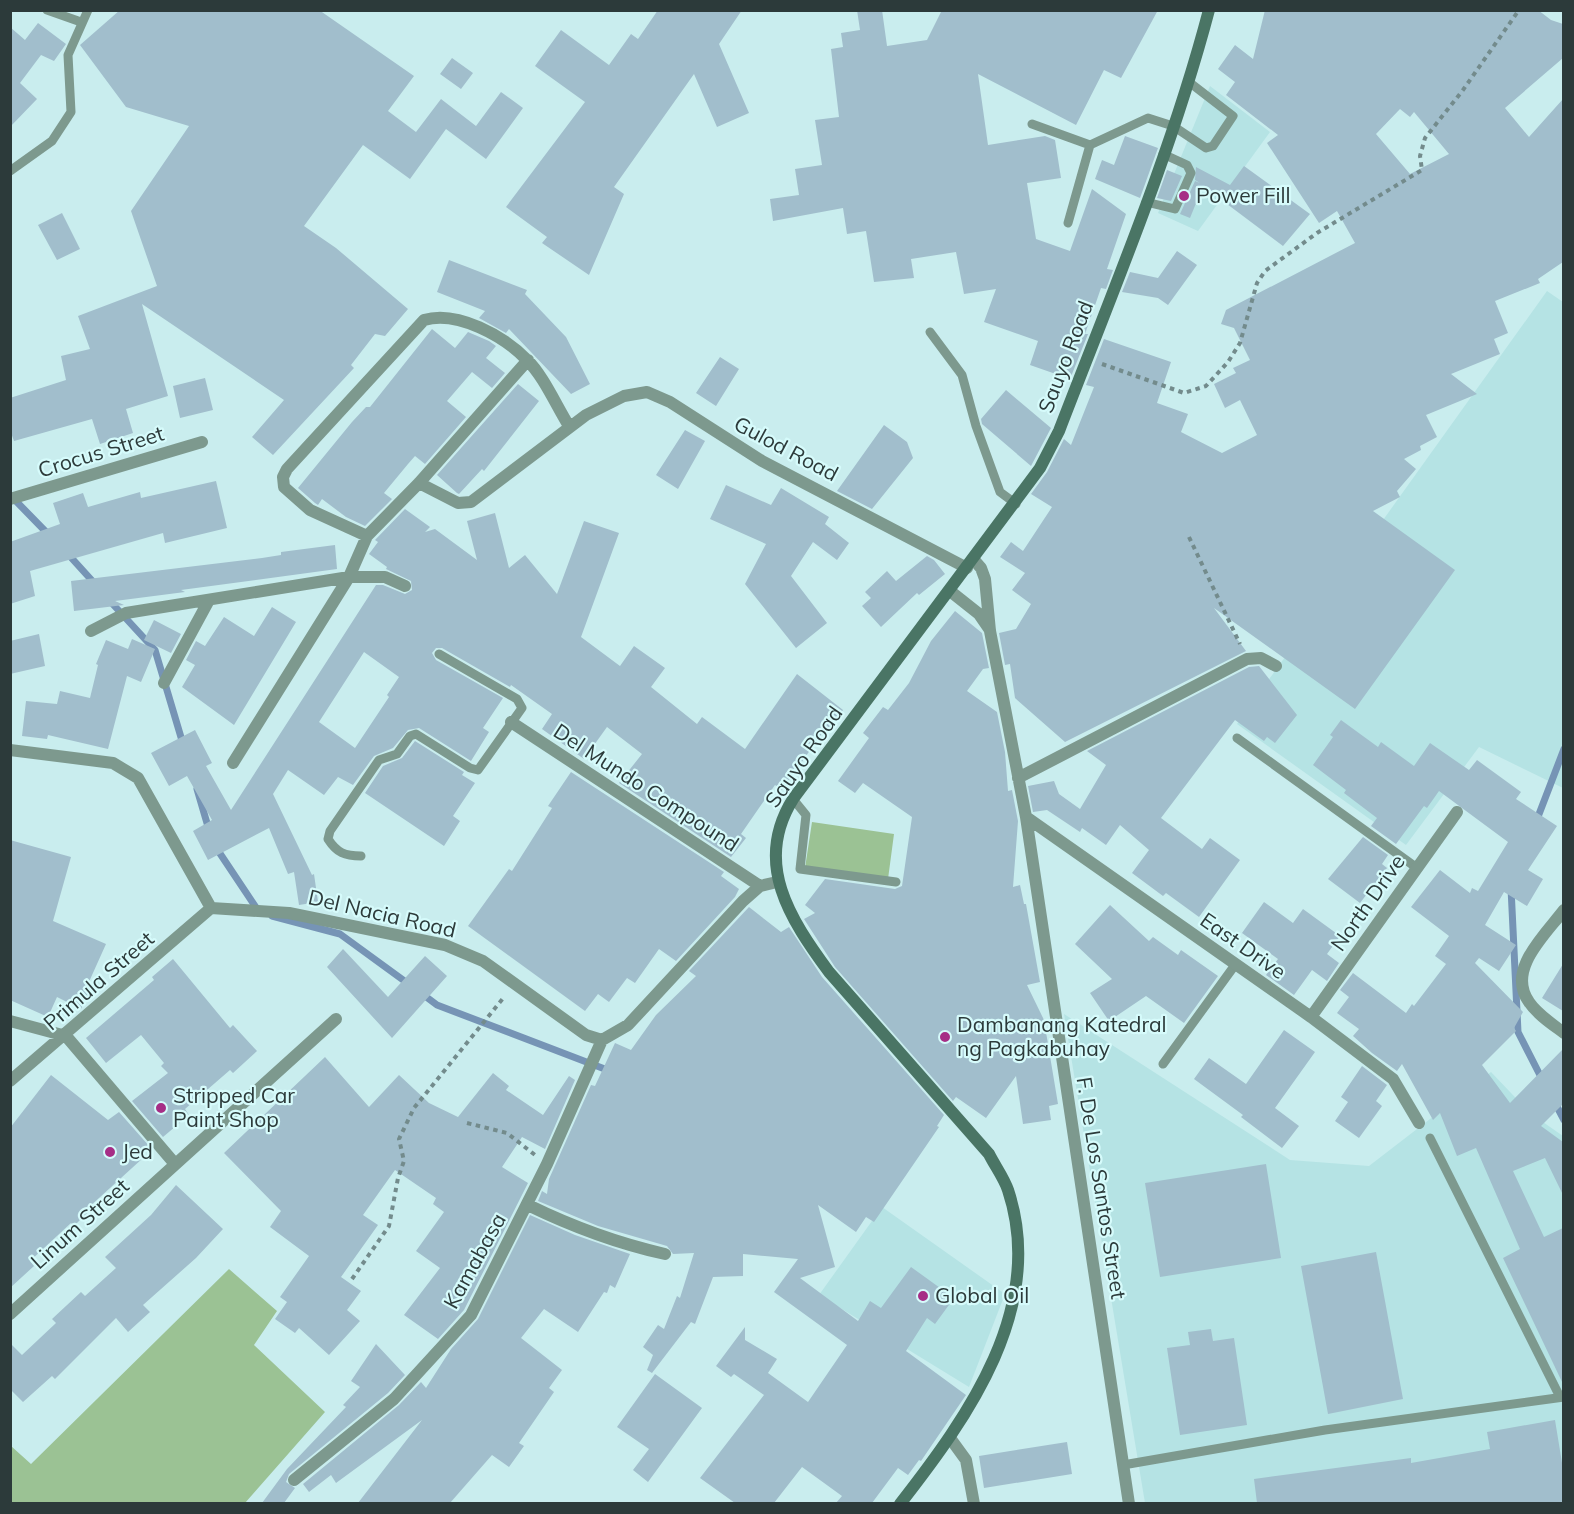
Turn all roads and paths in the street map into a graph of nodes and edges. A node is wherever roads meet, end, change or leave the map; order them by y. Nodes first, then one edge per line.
1 (47, 10) edge
2 (88, 10) edge
3 (1209, 10) edge
4 (1519, 10) edge
5 (81, 22) junction
6 (1189, 82) junction
7 (1032, 124) dead end
8 (1173, 126) junction
9 (1090, 145) junction
10 (1163, 154) junction
11 (10, 171) edge
12 (1146, 201) junction
13 (1068, 223) dead end
14 (930, 332) dead end
15 (1087, 359) junction
16 (528, 360) junction
17 (569, 426) junction
18 (202, 442) dead end
19 (419, 483) junction
20 (10, 499) edge
21 (1016, 504) junction
22 (367, 536) junction
23 (1189, 537) dead end
24 (971, 564) junction
25 (349, 577) junction
26 (405, 586) dead end
27 (950, 591) junction
28 (208, 602) junction
29 (91, 631) dead end
30 (990, 631) junction
31 (439, 654) dead end
32 (1247, 659) junction
33 (1276, 666) dead end
34 (164, 683) dead end
35 (511, 722) junction
36 (1237, 738) dead end
37 (10, 750) edge
38 (233, 763) dead end
39 (1018, 777) junction
40 (794, 800) junction
41 (1457, 812) dead end
42 (1026, 818) junction
43 (361, 856) dead end
44 (1417, 868) junction
45 (777, 882) junction
46 (896, 882) dead end
47 (760, 886) junction
48 (211, 908) junction
49 (1563, 910) edge
50 (1235, 965) junction
51 (515, 984) junction
52 (1311, 1017) junction
53 (336, 1019) dead end
54 (10, 1021) edge
55 (1563, 1033) edge
56 (66, 1036) junction
57 (602, 1040) junction
58 (1163, 1064) dead end
59 (10, 1081) edge
60 (467, 1123) dead end
61 (1419, 1123) dead end
62 (1430, 1138) dead end
63 (176, 1164) junction
64 (547, 1164) junction
65 (528, 1205) junction
66 (665, 1254) dead end
67 (352, 1279) dead end
68 (10, 1314) edge
69 (1562, 1397) edge
70 (950, 1438) junction
71 (1123, 1465) junction
72 (294, 1480) dead end
73 (900, 1503) edge
74 (974, 1503) edge
75 (1129, 1503) edge

1 - 5 lane
2 - 5 lane
3 - 6 main road, Sauyo Road
4 - 15 path
5 - 11 lane
6 - 8 main road, Sauyo Road
6 - 8 lane
7 - 9 lane
8 - 9 lane
8 - 10 main road, Sauyo Road
9 - 13 lane
10 - 12 main road, Sauyo Road
10 - 12 lane
12 - 15 main road, Sauyo Road
14 - 21 lane
15 - 21 main road, Sauyo Road
16 - 17 street
16 - 19 street
16 - 22 street
17 - 19 street, Gulod Road
17 - 24 street, Gulod Road
18 - 20 street, Crocus Street
19 - 22 street
21 - 24 main road, Sauyo Road
22 - 25 street
23 - 32 path
24 - 27 main road, Sauyo Road
24 - 30 street, F. De Los Santos Street
25 - 26 street
25 - 28 street
25 - 38 street
27 - 30 street, F. De Los Santos Street
27 - 40 main road, Sauyo Road
28 - 29 street
28 - 34 street
30 - 39 street, F. De Los Santos Street
31 - 35 lane
32 - 33 street
32 - 39 street
35 - 43 lane
35 - 47 street, Del Mundo Compound
36 - 44 lane
37 - 48 street
39 - 42 street, F. De Los Santos Street
40 - 45 main road, Sauyo Road
40 - 46 lane
41 - 44 street, North Drive
42 - 50 street, East Drive
42 - 71 street, F. De Los Santos Street
44 - 52 street, North Drive
45 - 47 street
45 - 70 main road, Sauyo Road
47 - 57 street
48 - 51 street, Del Nacia Road
48 - 56 street, Primula Street
49 - 55 street
50 - 52 street, East Drive
50 - 58 lane
51 - 57 street, Del Nacia Road
51 - 67 path
52 - 61 street, East Drive
53 - 63 street, Linum Street
54 - 56 street
56 - 59 street, Primula Street
56 - 63 street
57 - 64 street, Kamabasa
60 - 64 path
62 - 69 lane
63 - 68 street, Linum Street
64 - 65 street, Kamabasa
65 - 66 street
65 - 72 street, Kamabasa
69 - 71 lane
70 - 73 main road, Sauyo Road
70 - 74 street
71 - 75 street, F. De Los Santos Street

